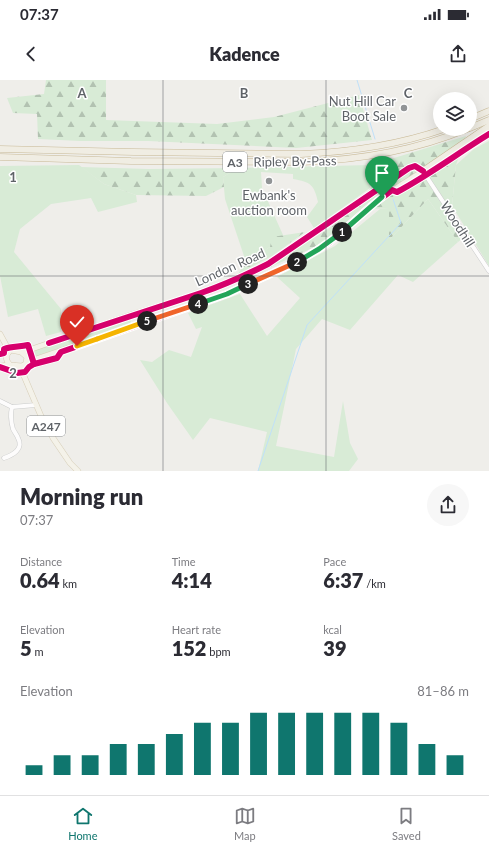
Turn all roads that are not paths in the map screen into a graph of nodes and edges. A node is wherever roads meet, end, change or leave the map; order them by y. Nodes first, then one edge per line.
1 (489, 111) edge
2 (477, 116) edge
3 (489, 120) edge
4 (477, 125) edge
5 (489, 126) edge
6 (433, 132) edge
7 (447, 136) edge
8 (0, 149) edge
9 (0, 157) edge
10 (423, 170) junction
11 (416, 174) junction
12 (426, 178) junction
13 (489, 271) edge
14 (0, 334) edge
15 (6, 345) junction
16 (14, 350) junction
17 (21, 352) junction
18 (7, 354) junction
19 (0, 358) edge
20 (25, 364) junction
21 (13, 365) junction
22 (0, 366) edge
23 (24, 376) junction
24 (0, 401) edge
25 (36, 405) junction
26 (12, 408) junction
27 (4, 458) dead end
28 (78, 471) edge

1 - 2 highway
3 - 4 highway
5 - 10 highway
6 - 8 highway, Ripley By-Pass / A3
7 - 9 highway, Ripley By-Pass / A3
10 - 11 main road, London Road
10 - 12 street, Woodhill
10 - 17 main road, London Road
11 - 12 street, Woodhill
11 - 20 main road, London Road
12 - 13 street, Woodhill
14 - 15 main road
15 - 16 main road
15 - 18 main road
16 - 17 main road
16 - 18 main road
17 - 20 main road
18 - 19 main road
18 - 21 main road
20 - 21 main road
20 - 23 main road, A247
21 - 22 main road
21 - 23 main road, A247
23 - 25 main road, A247
24 - 26 street
25 - 26 street
25 - 28 main road, A247
26 - 27 street

